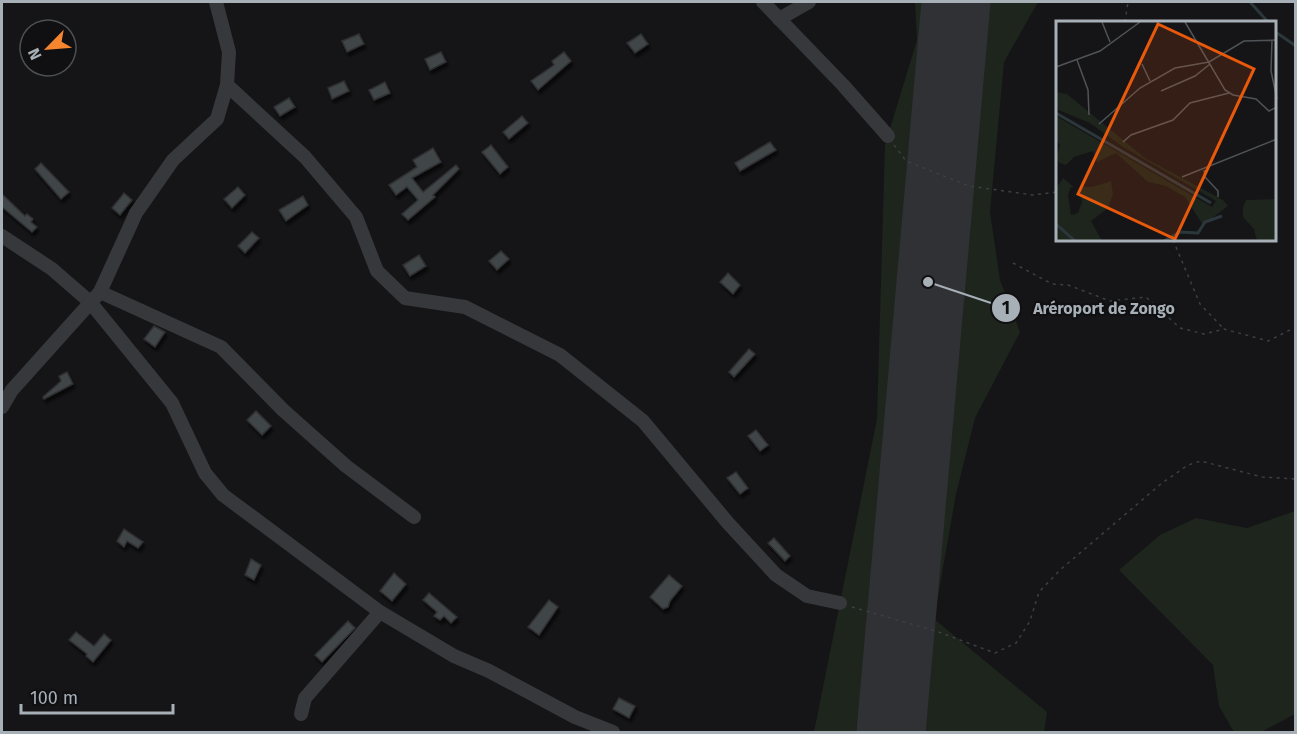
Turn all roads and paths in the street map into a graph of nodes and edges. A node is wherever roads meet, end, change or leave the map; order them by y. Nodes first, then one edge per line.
1 (216, 2) edge
2 (763, 2) edge
3 (809, 2) edge
4 (1128, 2) edge
5 (779, 19) junction
6 (1125, 21) edge
7 (227, 85) junction
8 (888, 136) joint
9 (1056, 192) edge
10 (2, 236) edge
11 (1174, 242) edge
12 (1012, 263) dead end
13 (95, 297) junction
14 (1296, 327) edge
15 (1224, 329) junction
16 (2, 408) edge
17 (1296, 479) edge
18 (414, 517) dead end
19 (840, 603) joint
20 (380, 612) junction
21 (301, 714) dead end
22 (613, 732) edge

1 - 7 street
2 - 5 street
3 - 5 street
4 - 6 path
5 - 8 street
7 - 13 street
7 - 19 street
8 - 9 path
10 - 13 street
11 - 15 path
12 - 15 path
13 - 16 street
13 - 18 street
13 - 20 street
14 - 15 path
17 - 19 path
20 - 21 street
20 - 22 street

